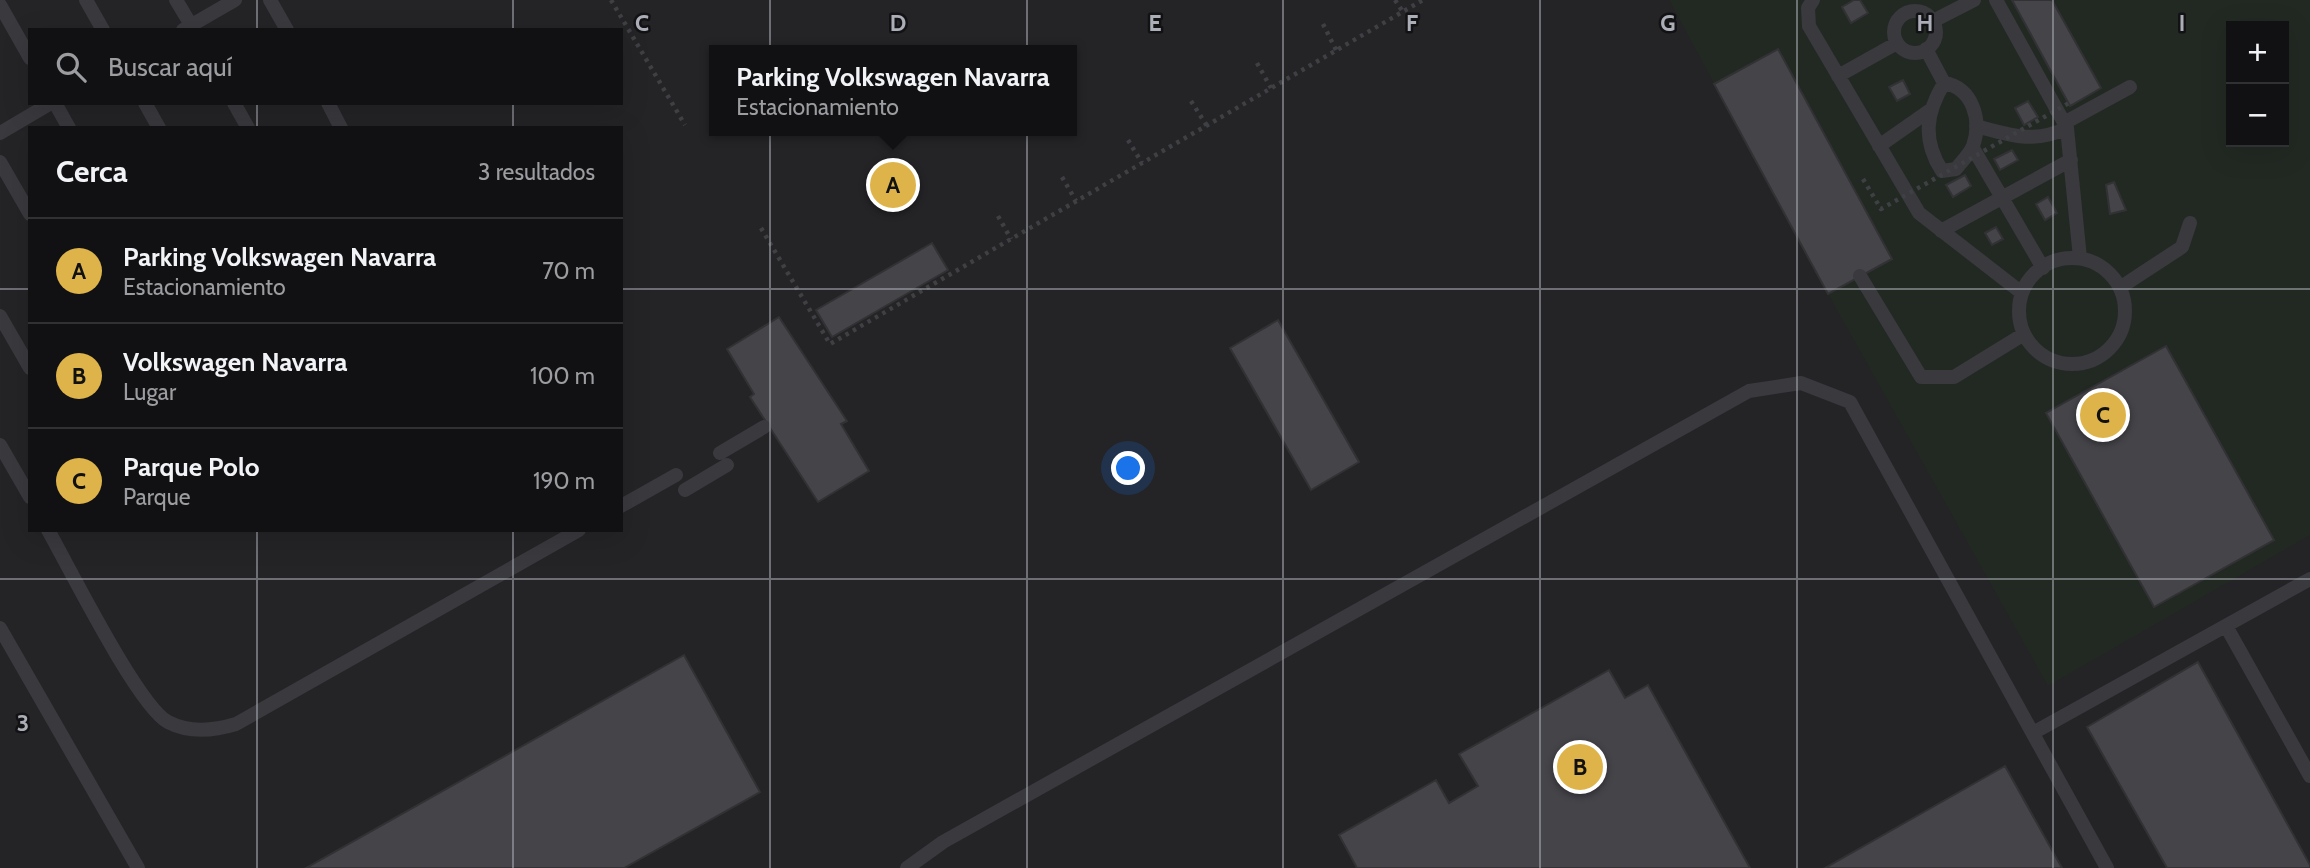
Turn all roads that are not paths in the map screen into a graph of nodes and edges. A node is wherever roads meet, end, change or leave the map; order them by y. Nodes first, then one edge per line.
1 (86, 0) edge
2 (176, 0) edge
3 (235, 0) edge
4 (270, 0) edge
5 (1813, 0) edge
6 (1897, 0) edge
7 (1974, 0) edge
8 (1996, 0) edge
9 (0, 5) edge
10 (1905, 13) junction
11 (1933, 21) junction
12 (102, 28) edge
13 (189, 28) edge
14 (286, 28) edge
15 (1897, 43) junction
16 (1926, 49) junction
17 (28, 54) edge
18 (1838, 76) junction
19 (1944, 83) junction
20 (2130, 86) dead end
21 (49, 105) edge
22 (54, 105) edge
23 (146, 105) edge
24 (235, 105) edge
25 (329, 105) edge
26 (1933, 108) junction
27 (2065, 125) junction
28 (68, 126) edge
29 (158, 126) edge
30 (246, 126) edge
31 (340, 126) edge
32 (1976, 126) junction
33 (0, 132) edge
34 (1879, 146) junction
35 (1973, 148) junction
36 (2071, 160) junction
37 (0, 162) edge
38 (2001, 197) junction
39 (28, 211) edge
40 (2190, 223) dead end
41 (1941, 230) junction
42 (2080, 258) junction
43 (2043, 268) junction
44 (1860, 276) dead end
45 (2121, 287) junction
46 (2022, 293) junction
47 (0, 316) edge
48 (2024, 334) junction
49 (28, 365) edge
50 (764, 427) dead end
51 (0, 445) edge
52 (676, 475) dead end
53 (685, 490) dead end
54 (28, 494) edge
55 (623, 505) edge
56 (49, 532) edge
57 (575, 532) edge
58 (2310, 579) edge
59 (2226, 626) junction
60 (0, 628) edge
61 (2033, 733) junction
62 (2310, 776) edge
63 (138, 868) edge
64 (907, 868) edge
65 (2107, 868) edge

1 - 12 lane
2 - 13 lane
3 - 13 lane
4 - 14 lane
5 - 18 lane
6 - 10 lane
7 - 11 lane
8 - 27 lane
9 - 17 lane
10 - 11 lane
10 - 15 lane
11 - 16 lane
15 - 16 lane
15 - 18 lane
16 - 19 lane
18 - 34 lane
19 - 26 lane
19 - 32 lane
20 - 27 lane
21 - 33 lane
22 - 28 lane
23 - 29 lane
24 - 30 lane
25 - 31 lane
26 - 34 lane
26 - 35 lane
27 - 32 lane
27 - 36 lane
32 - 35 lane
34 - 41 lane
35 - 38 lane
36 - 38 lane
36 - 42 lane
37 - 39 lane
38 - 41 lane
38 - 43 lane
40 - 45 lane
41 - 46 lane
42 - 43 lane
42 - 45 lane
43 - 46 lane
44 - 48 lane
45 - 48 lane
46 - 48 lane
47 - 49 lane
50 - 53 lane
51 - 54 lane
52 - 55 lane
56 - 57 lane
58 - 59 lane
59 - 61 lane
59 - 62 lane
60 - 63 lane
61 - 64 lane
61 - 65 lane

